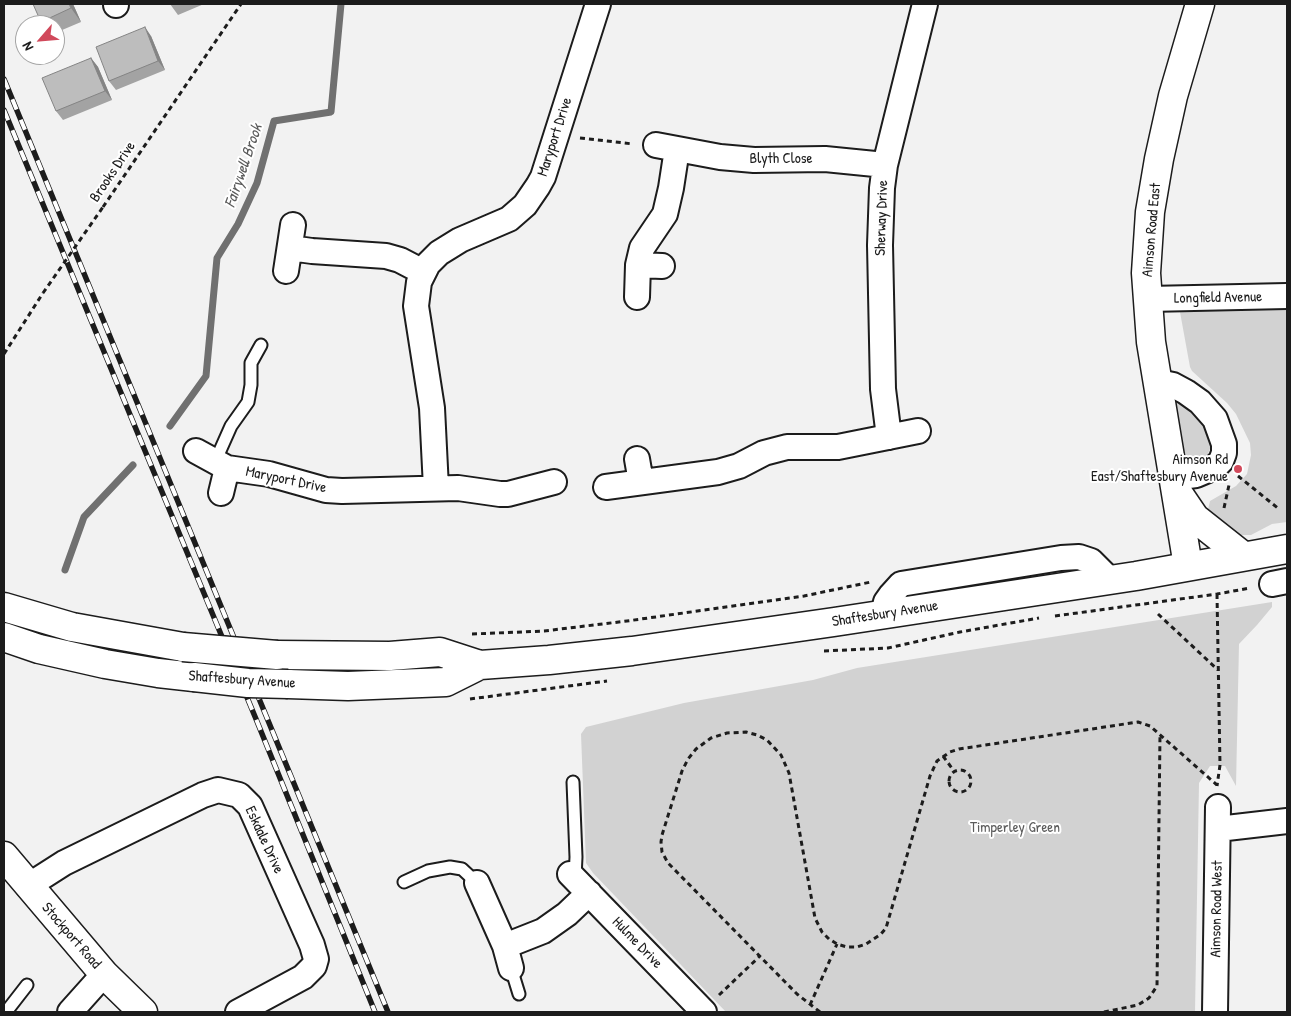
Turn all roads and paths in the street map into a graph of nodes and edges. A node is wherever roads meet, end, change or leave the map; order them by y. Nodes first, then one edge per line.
1 (241, 4) edge
2 (598, 4) edge
3 (925, 4) edge
4 (1200, 4) edge
5 (556, 135) junction
6 (667, 147) junction
7 (885, 165) junction
8 (638, 264) junction
9 (662, 266) dead end
10 (286, 272) dead end
11 (423, 272) junction
12 (1287, 296) edge
13 (637, 297) dead end
14 (1148, 299) junction
15 (261, 345) dead end
16 (4, 354) edge
17 (1158, 382) junction
18 (918, 431) dead end
19 (889, 437) junction
20 (213, 460) junction
21 (1237, 475) dead end
22 (554, 482) dead end
23 (1174, 484) junction
24 (606, 487) dead end
25 (436, 488) junction
26 (221, 493) dead end
27 (1278, 508) dead end
28 (1287, 549) edge
29 (1243, 556) junction
30 (1188, 566) junction
31 (1110, 580) junction
32 (1280, 582) edge
33 (901, 584) junction
34 (1217, 594) junction
35 (4, 607) edge
36 (883, 614) junction
37 (1158, 614) dead end
38 (466, 634) dead end
39 (4, 637) edge
40 (862, 650) dead end
41 (480, 665) junction
42 (1219, 670) junction
43 (1160, 735) junction
44 (943, 756) junction
45 (954, 771) junction
46 (573, 782) dead end
47 (1218, 807) junction
48 (1287, 821) edge
49 (4, 856) edge
50 (578, 881) junction
51 (404, 882) dead end
52 (477, 883) joint
53 (28, 886) junction
54 (837, 944) junction
55 (760, 956) junction
56 (508, 957) junction
57 (104, 974) junction
58 (27, 985) dead end
59 (519, 994) dead end
60 (810, 1005) junction
61 (6, 1012) edge
62 (70, 1012) edge
63 (143, 1012) edge
64 (238, 1012) edge
65 (703, 1012) edge
66 (820, 1012) edge
67 (1104, 1012) edge
68 (1215, 1012) edge

1 - 16 path, Brooks Drive, bridge
2 - 5 street, Maryport Drive
3 - 7 street, Sherway Drive
4 - 14 main road, Aimson Road East
5 - 6 path
5 - 11 street, Maryport Drive
6 - 7 street, Blyth Close
6 - 8 street
7 - 19 street, Sherway Drive
8 - 9 street
8 - 13 street
10 - 11 street
11 - 25 street, Maryport Drive
12 - 14 street, Longfield Avenue
14 - 17 main road, Aimson Road East
15 - 20 lane
17 - 23 main road, Aimson Road East
17 - 23 street
18 - 19 street
19 - 24 street
20 - 25 street, Maryport Drive
20 - 26 street, Maryport Drive
21 - 27 path
22 - 25 street, Maryport Drive
23 - 29 main road, Aimson Road East
23 - 30 main road, Aimson Road East
28 - 29 main road, Shaftesbury Avenue
29 - 30 main road, Shaftesbury Avenue
30 - 31 main road, Shaftesbury Avenue
31 - 33 street
31 - 36 main road, Shaftesbury Avenue
32 - 34 path
33 - 36 street
33 - 38 path
34 - 40 path
34 - 42 path
35 - 41 main road, Shaftesbury Avenue, bridge
36 - 41 main road, Shaftesbury Avenue
37 - 42 path
39 - 41 main road, Shaftesbury Avenue, bridge
42 - 47 path
43 - 44 path
43 - 47 path
43 - 67 path
44 - 45 path
44 - 54 path
45 - 45 path
46 - 50 lane
47 - 48 street
47 - 68 street, Aimson Road West
49 - 53 main road, Stockport Road
50 - 56 street
50 - 65 street, Hulme Drive
51 - 52 lane
52 - 56 street
53 - 57 main road, Stockport Road
53 - 64 street, Eskdale Drive
54 - 55 path
54 - 60 path
55 - 60 path
55 - 65 path
56 - 59 lane
57 - 62 street
57 - 63 main road, Stockport Road
58 - 61 lane
60 - 66 path

